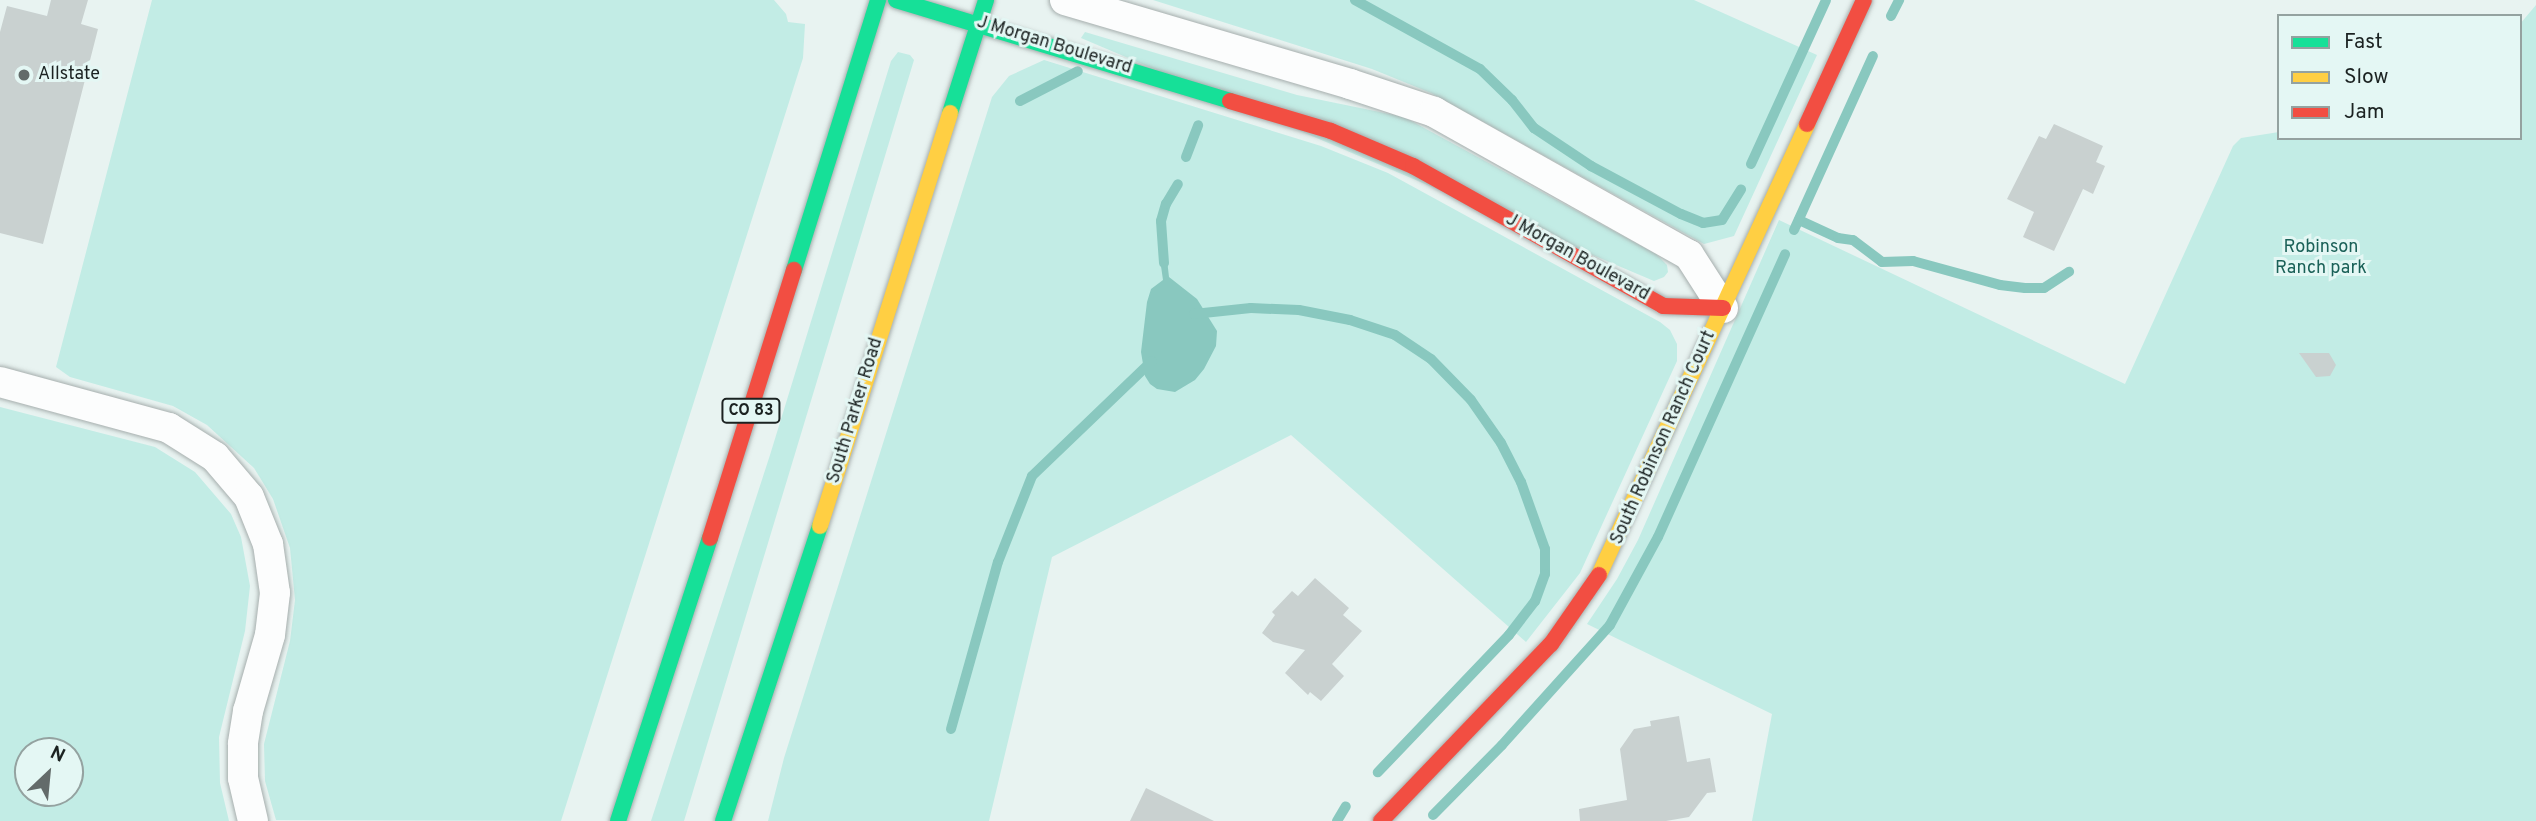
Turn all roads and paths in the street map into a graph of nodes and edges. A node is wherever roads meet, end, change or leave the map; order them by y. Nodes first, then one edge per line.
1 (878, 0) edge
2 (896, 0) edge
3 (986, 0) edge
4 (1065, 0) edge
5 (1864, 0) edge
6 (978, 23) junction
7 (1723, 308) junction
8 (0, 382) edge
9 (253, 821) edge
10 (618, 821) edge
11 (723, 821) edge
12 (1381, 821) edge

1 - 10 main road, CO 83
2 - 6 main road, J Morgan Boulevard
3 - 6 main road, South Parker Road
4 - 7 street
5 - 7 main road, South Robinson Ranch Court
6 - 7 main road, J Morgan Boulevard
6 - 11 main road, South Parker Road
7 - 12 main road, South Robinson Ranch Court
8 - 9 street

